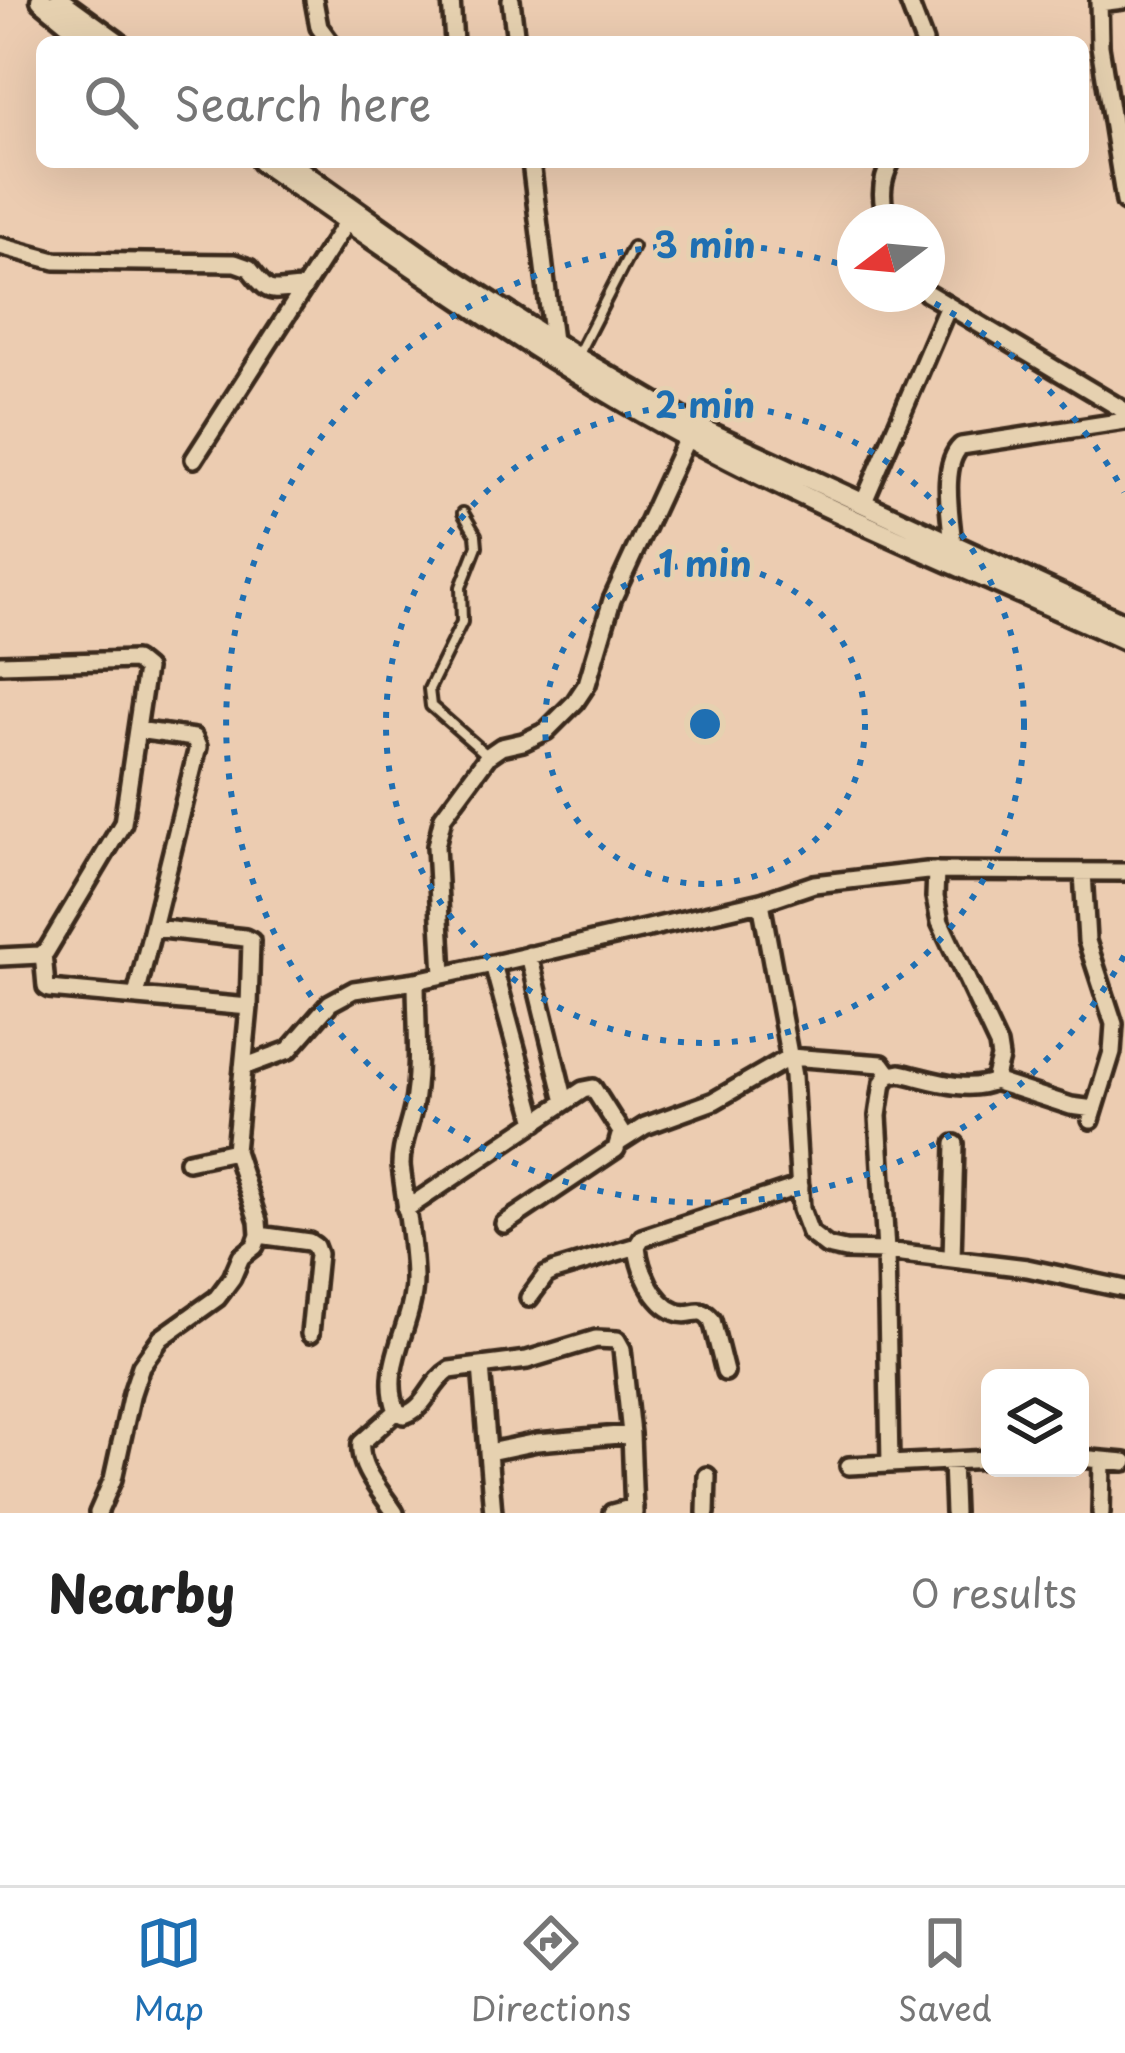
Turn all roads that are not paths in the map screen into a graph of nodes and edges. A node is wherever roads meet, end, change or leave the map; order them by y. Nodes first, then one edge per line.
1 (41, 0) edge
2 (59, 0) edge
3 (314, 0) edge
4 (451, 0) edge
5 (511, 0) edge
6 (908, 0) edge
7 (1123, 0) edge
8 (1099, 2) edge
9 (85, 36) edge
10 (109, 36) edge
11 (326, 36) edge
12 (454, 36) edge
13 (515, 36) edge
14 (922, 36) edge
15 (271, 168) edge
16 (296, 168) edge
17 (532, 168) edge
18 (889, 168) edge
19 (1125, 202) edge
20 (884, 204) edge
21 (347, 220) junction
22 (0, 246) edge
23 (633, 248) dead end
24 (303, 288) junction
25 (945, 303) edge
26 (948, 305) junction
27 (553, 341) junction
28 (576, 357) junction
29 (1125, 411) edge
30 (1125, 421) edge
31 (687, 437) junction
32 (194, 459) dead end
33 (863, 504) junction
34 (463, 513) dead end
35 (953, 545) junction
36 (1125, 624) edge
37 (1125, 640) edge
38 (0, 664) edge
39 (137, 730) junction
40 (488, 756) junction
41 (936, 871) junction
42 (1083, 872) junction
43 (1125, 872) edge
44 (761, 902) junction
45 (153, 928) junction
46 (44, 953) junction
47 (0, 956) edge
48 (529, 956) junction
49 (493, 964) junction
50 (442, 975) junction
51 (416, 981) junction
52 (136, 996) junction
53 (249, 1007) junction
54 (790, 1057) junction
55 (1118, 1063) edge
56 (243, 1067) junction
57 (890, 1076) junction
58 (994, 1081) junction
59 (565, 1102) junction
60 (536, 1122) junction
61 (620, 1142) junction
62 (955, 1144) dead end
63 (235, 1150) junction
64 (188, 1162) dead end
65 (800, 1186) junction
66 (406, 1209) junction
67 (505, 1224) dead end
68 (259, 1235) junction
69 (637, 1246) junction
70 (886, 1251) junction
71 (952, 1259) junction
72 (1125, 1289) edge
73 (530, 1298) dead end
74 (310, 1334) dead end
75 (481, 1366) junction
76 (725, 1372) dead end
77 (397, 1411) junction
78 (631, 1433) junction
79 (489, 1452) junction
80 (981, 1459) edge
81 (1089, 1459) edge
82 (1102, 1460) junction
83 (952, 1461) junction
84 (1125, 1462) edge
85 (890, 1464) junction
86 (849, 1466) dead end
87 (707, 1476) dead end
88 (634, 1510) edge
89 (98, 1513) edge
90 (395, 1513) edge
91 (494, 1513) edge
92 (612, 1513) edge
93 (706, 1513) edge
94 (954, 1513) edge
95 (1101, 1513) edge

1 - 9 street
2 - 10 street
3 - 11 street
4 - 12 street
5 - 13 street
6 - 14 street
7 - 8 street
8 - 19 street
15 - 21 street
16 - 27 street
17 - 27 street
18 - 20 street
21 - 24 street
21 - 31 street
22 - 24 street
23 - 28 lane
24 - 32 street
25 - 26 street
26 - 29 street
26 - 33 street
27 - 28 street
28 - 33 street
30 - 35 street
31 - 37 street
31 - 40 street
33 - 35 street
34 - 40 lane
35 - 36 street
38 - 39 street
39 - 45 street
39 - 46 street
40 - 50 street
41 - 42 street
41 - 44 street
41 - 58 street
42 - 43 street
42 - 55 street
44 - 48 street
44 - 54 street
45 - 52 street
45 - 53 street
46 - 47 street
46 - 52 street
48 - 49 street
48 - 59 street
49 - 50 street
49 - 60 street
50 - 51 street
51 - 56 street
51 - 66 street
52 - 53 street
53 - 56 street
54 - 57 street
54 - 61 street
54 - 65 street
55 - 58 street
56 - 63 street
57 - 58 street
57 - 70 street
59 - 60 street
59 - 61 street
60 - 66 street
61 - 67 street
62 - 71 street
63 - 64 street
63 - 68 street
65 - 69 street
65 - 70 street
66 - 77 street
68 - 74 street
68 - 89 street
69 - 73 street
69 - 76 street
70 - 71 street
70 - 85 street
71 - 72 street
75 - 77 street
75 - 78 street
75 - 79 street
77 - 90 street
78 - 79 street
78 - 88 street
79 - 91 street
80 - 83 street
81 - 82 street
82 - 84 street
82 - 95 street
83 - 85 street
83 - 94 street
85 - 86 street
87 - 93 street
88 - 92 street

